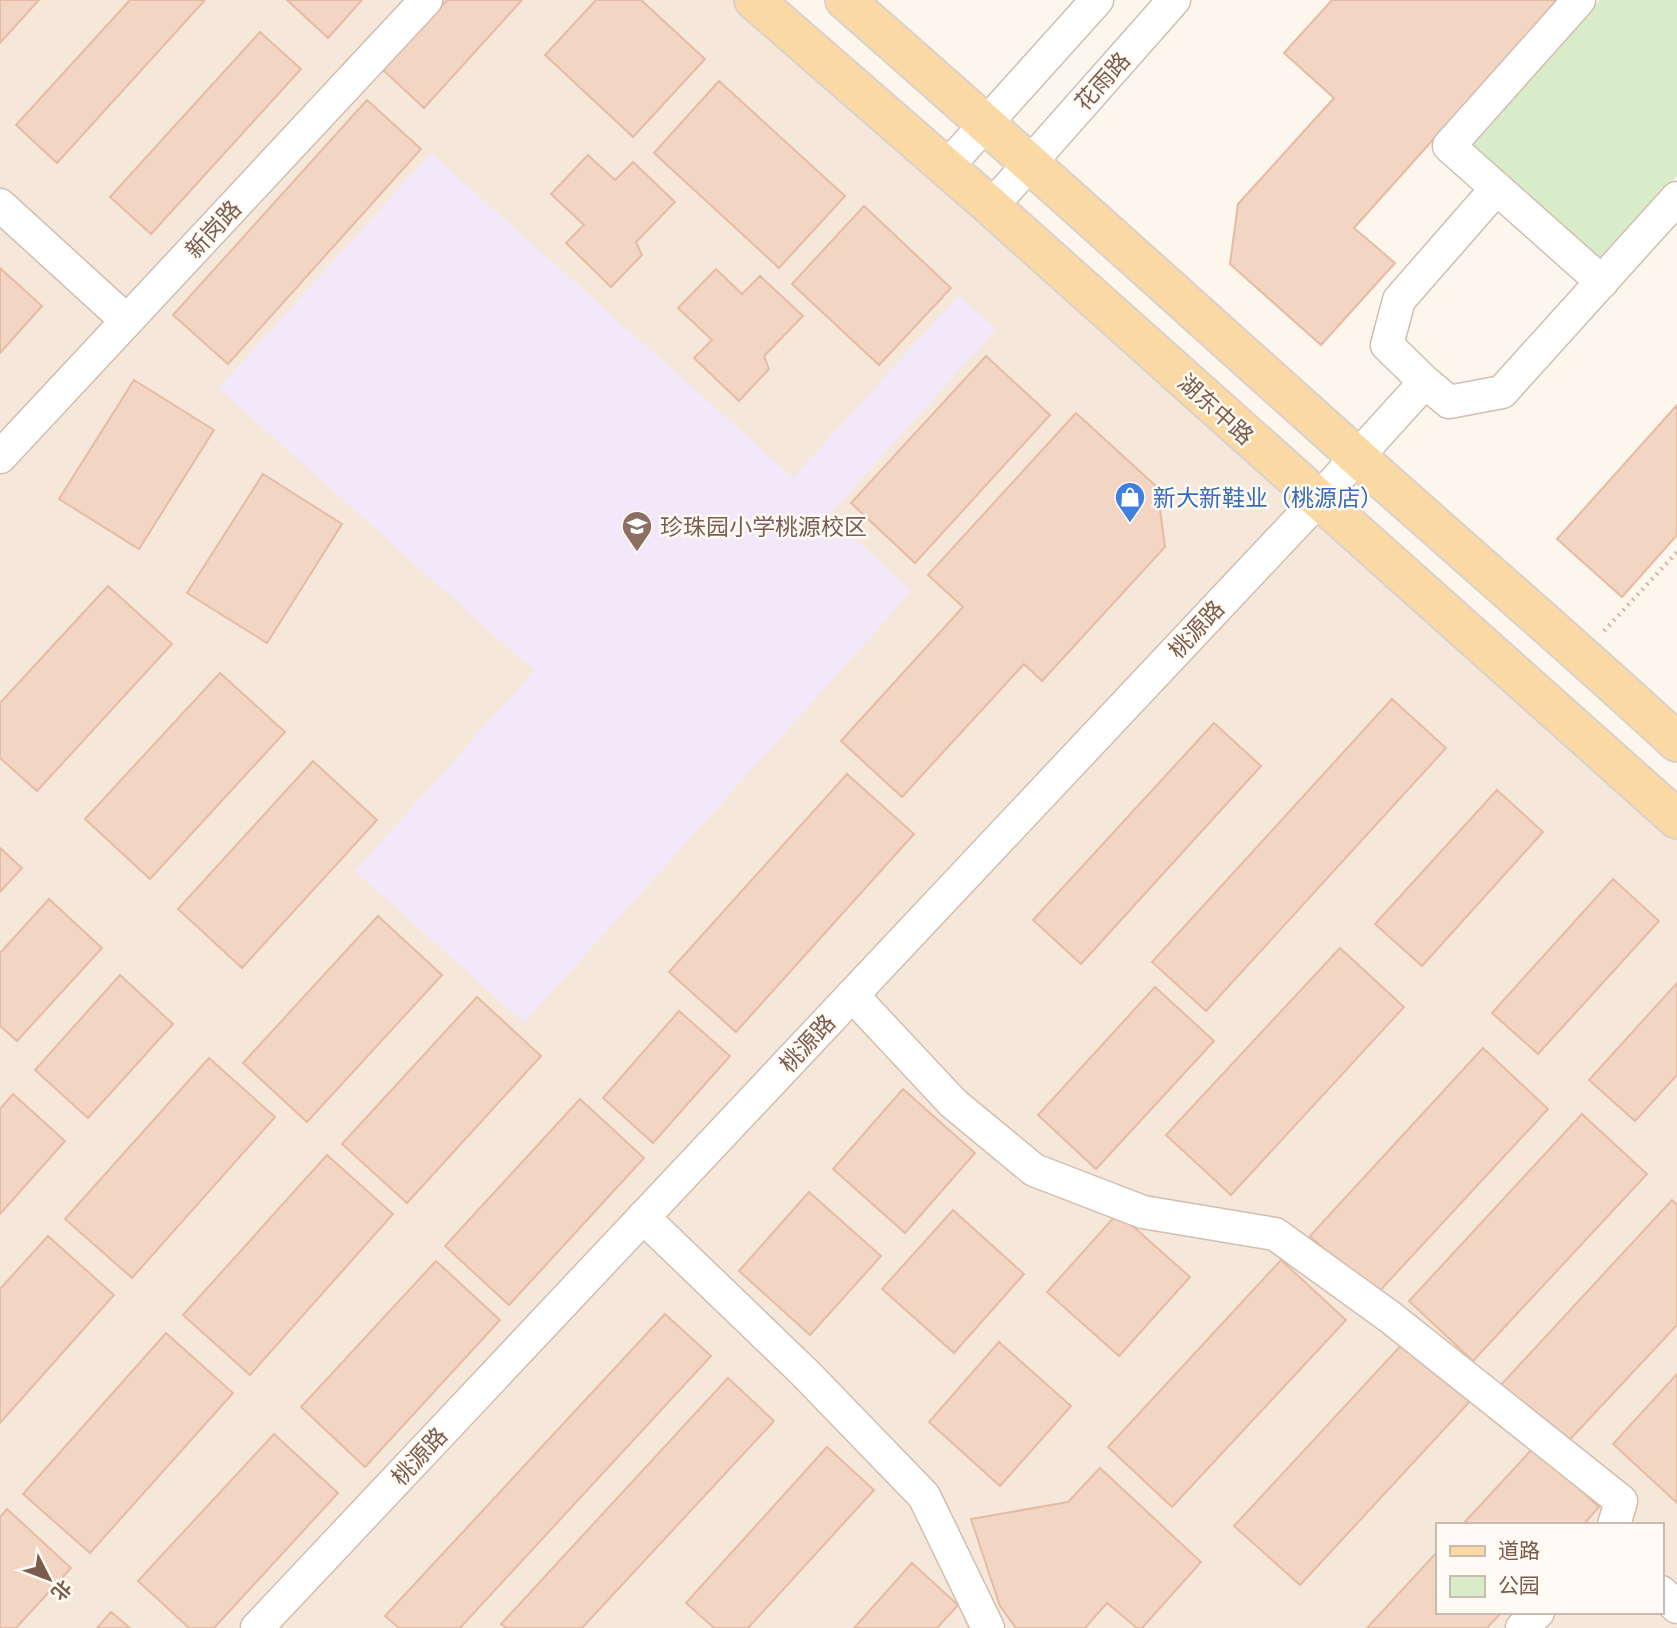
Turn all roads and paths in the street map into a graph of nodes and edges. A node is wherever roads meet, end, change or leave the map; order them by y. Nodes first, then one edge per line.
1 (426, 0) edge
2 (754, 0) edge
3 (845, 0) edge
4 (1097, 0) edge
5 (1174, 0) edge
6 (1579, 0) edge
7 (986, 123) junction
8 (1030, 161) junction
9 (946, 168) junction
10 (1496, 189) junction
11 (1677, 198) edge
12 (0, 205) edge
13 (991, 207) junction
14 (1602, 282) junction
15 (127, 321) junction
16 (1425, 382) junction
17 (0, 457) edge
18 (1357, 457) junction
19 (1318, 500) junction
20 (1677, 552) edge
21 (1583, 655) junction
22 (1677, 742) edge
23 (1677, 819) edge
24 (852, 995) junction
25 (643, 1217) junction
26 (1615, 1523) edge
27 (1663, 1594) edge
28 (1677, 1607) edge
29 (1536, 1614) edge
30 (257, 1628) edge
31 (988, 1628) edge
32 (1522, 1628) edge

1 - 15 street, 新岗路
2 - 9 main road, 湖东中路
3 - 7 main road
4 - 7 street
5 - 8 street, 花雨路
6 - 10 street
7 - 8 main road
7 - 9 street
8 - 13 street, 花雨路
8 - 18 main road
9 - 13 main road, 湖东中路
10 - 14 street
10 - 16 street
11 - 14 street
12 - 15 street
13 - 19 main road, 湖东中路
14 - 16 street
15 - 17 street, 新岗路
16 - 18 street, 桃源路
18 - 19 street, 桃源路
18 - 21 main road
19 - 23 main road, 湖东中路
19 - 24 street, 桃源路
20 - 21 path
21 - 22 main road
24 - 25 street, 桃源路
24 - 26 street
25 - 30 street, 桃源路
25 - 31 street
27 - 28 street
29 - 32 street

